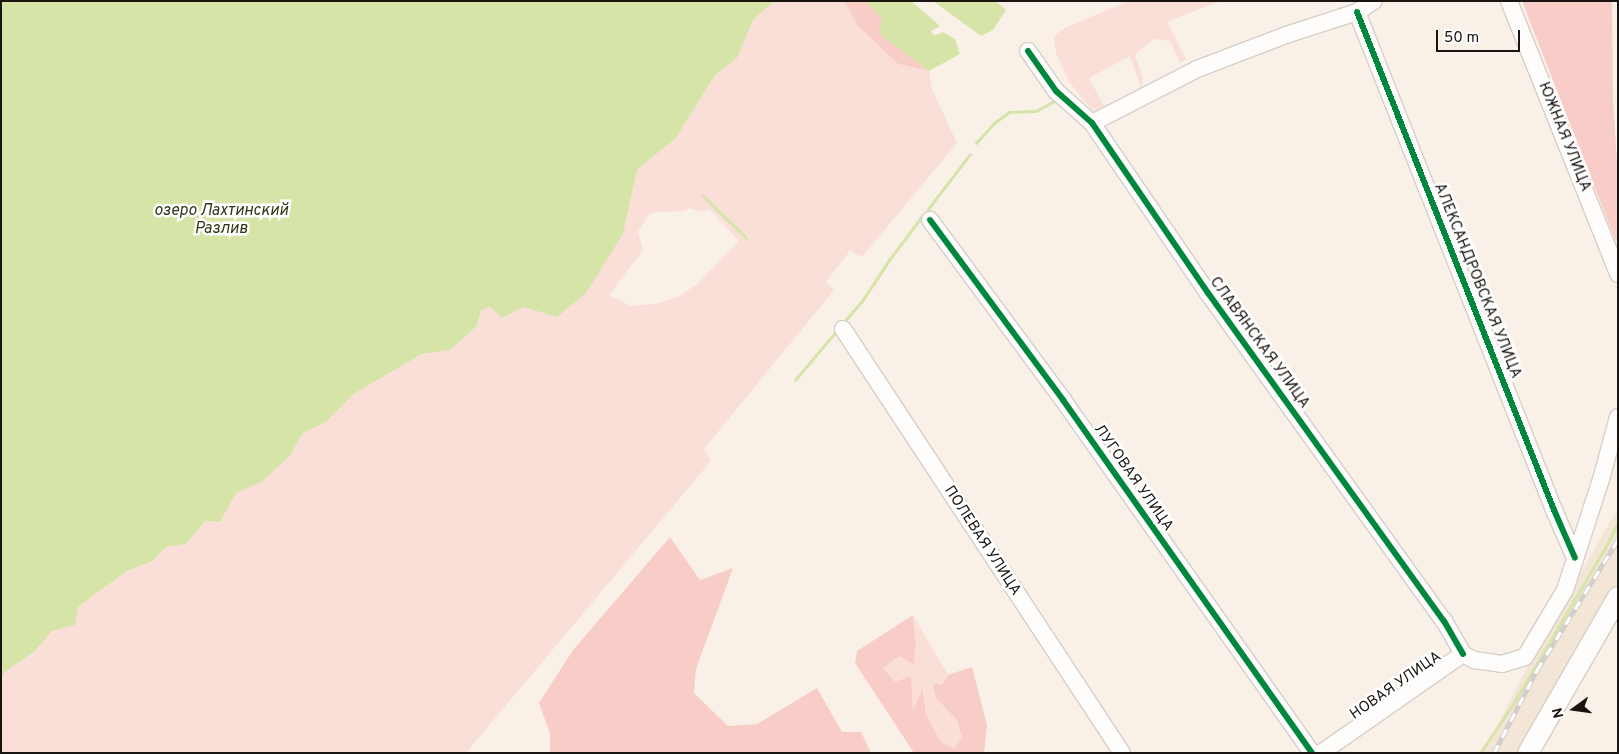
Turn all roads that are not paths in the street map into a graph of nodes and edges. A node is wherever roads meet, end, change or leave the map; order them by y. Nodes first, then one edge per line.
1 (1374, 1) edge
2 (1509, 1) edge
3 (1357, 12) junction
4 (1028, 51) dead end
5 (1092, 123) junction
6 (930, 220) dead end
7 (1618, 274) edge
8 (843, 329) dead end
9 (1618, 417) edge
10 (1575, 558) junction
11 (1618, 597) edge
12 (1618, 625) edge
13 (1587, 646) junction
14 (1463, 654) junction
15 (1122, 753) edge
16 (1312, 753) edge
17 (1320, 753) edge
18 (1528, 753) edge

1 - 3 street
2 - 7 street, ЮЖНАЯ УЛИЦА
3 - 5 street
3 - 10 street, АЛЕКСАНДРОВСКАЯ УЛИЦА
4 - 5 street, СЛАВЯНСКАЯ УЛИЦА
5 - 14 street, СЛАВЯНСКАЯ УЛИЦА
6 - 16 street, ЛУГОВАЯ УЛИЦА
8 - 15 street, ПОЛЕВАЯ УЛИЦА
9 - 10 street, НОВАЯ УЛИЦА
10 - 14 street, НОВАЯ УЛИЦА
11 - 13 main road
12 - 13 main road
13 - 18 main road
14 - 17 street, НОВАЯ УЛИЦА

